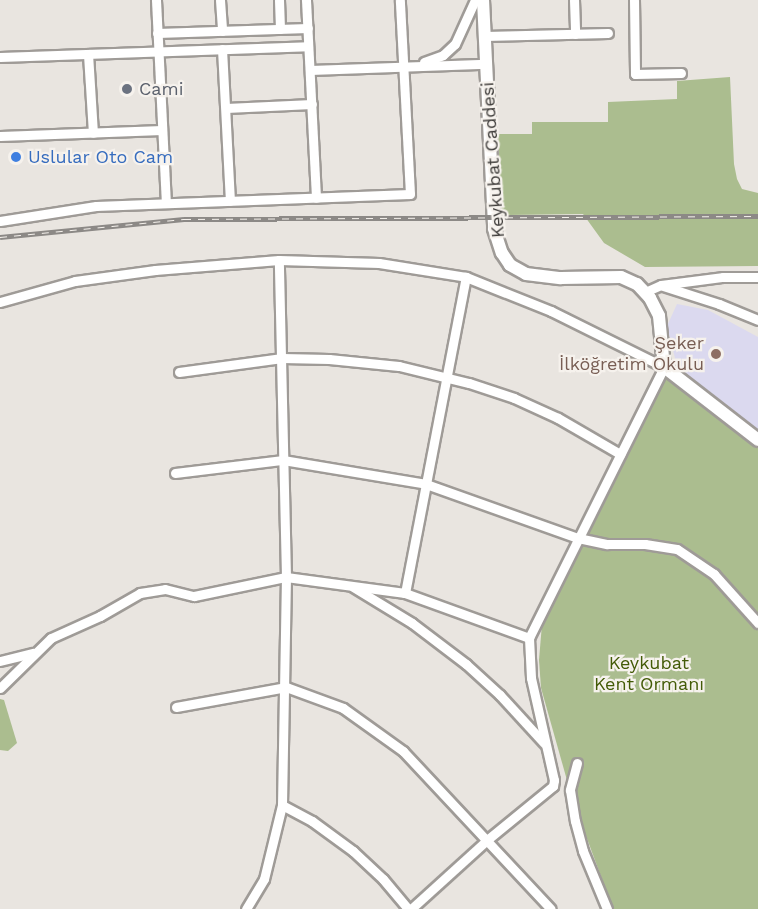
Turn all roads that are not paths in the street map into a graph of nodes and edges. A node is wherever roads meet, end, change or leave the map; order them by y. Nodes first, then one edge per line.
1 (156, 0) edge
2 (220, 0) edge
3 (279, 0) edge
4 (306, 0) edge
5 (400, 0) edge
6 (475, 0) edge
7 (483, 0) edge
8 (574, 0) edge
9 (634, 0) edge
10 (308, 28) junction
11 (280, 29) junction
12 (222, 31) junction
13 (157, 33) junction
14 (608, 33) dead end
15 (575, 34) junction
16 (485, 36) junction
17 (308, 46) junction
18 (222, 49) junction
19 (158, 51) junction
20 (88, 54) junction
21 (0, 57) edge
22 (486, 64) junction
23 (404, 67) junction
24 (310, 70) junction
25 (681, 74) dead end
26 (312, 104) junction
27 (226, 108) junction
28 (162, 130) junction
29 (93, 133) junction
30 (0, 136) edge
31 (316, 198) junction
32 (230, 201) junction
33 (166, 203) junction
34 (0, 221) edge
35 (279, 260) junction
36 (466, 277) junction
37 (758, 277) edge
38 (661, 285) junction
39 (645, 292) junction
40 (0, 302) edge
41 (758, 320) edge
42 (282, 358) junction
43 (664, 367) junction
44 (179, 372) dead end
45 (445, 376) junction
46 (758, 440) edge
47 (620, 454) junction
48 (283, 460) junction
49 (175, 473) dead end
50 (426, 484) junction
51 (578, 538) junction
52 (286, 577) junction
53 (346, 583) junction
54 (405, 593) junction
55 (758, 623) edge
56 (529, 638) junction
57 (35, 652) junction
58 (0, 661) edge
59 (286, 687) junction
60 (0, 688) edge
61 (176, 707) dead end
62 (547, 747) junction
63 (577, 763) dead end
64 (282, 805) junction
65 (487, 840) junction
66 (246, 909) edge
67 (410, 909) edge
68 (551, 909) edge
69 (607, 909) edge

1 - 13 street
2 - 12 street
3 - 11 street
4 - 10 street
5 - 23 street
6 - 23 street
7 - 16 street, Keykubat Caddesi
8 - 15 street
9 - 25 street
10 - 11 street
10 - 17 street
11 - 12 street
12 - 13 street
13 - 19 street
14 - 15 street
15 - 16 street
16 - 22 street, Keykubat Caddesi
17 - 18 street
17 - 24 street
18 - 19 street
18 - 27 street
19 - 20 street
19 - 28 street
20 - 21 street
20 - 29 street
22 - 23 street
22 - 39 street, Keykubat Caddesi
23 - 24 street
23 - 31 street
24 - 26 street
26 - 27 street
26 - 31 street
27 - 32 street
28 - 29 street
28 - 33 street
29 - 30 street
31 - 32 street
32 - 33 street
33 - 34 street
35 - 36 street
35 - 40 street
35 - 42 street
36 - 43 street
36 - 45 street
37 - 38 street
38 - 39 street
38 - 41 street
39 - 43 street
42 - 44 street
42 - 45 street
42 - 48 street
43 - 46 street
43 - 47 street
45 - 47 street
45 - 50 street
47 - 51 street
48 - 49 street
48 - 50 street
48 - 52 street
50 - 51 street
50 - 54 street
51 - 55 street
51 - 56 street
52 - 53 street
52 - 57 street
52 - 59 street
53 - 54 street
53 - 62 street
54 - 56 street
56 - 62 street
57 - 58 street
57 - 60 street
59 - 61 street
59 - 64 street
59 - 65 street
62 - 65 street
63 - 69 street
64 - 66 street
64 - 67 street
65 - 67 street
65 - 68 street

